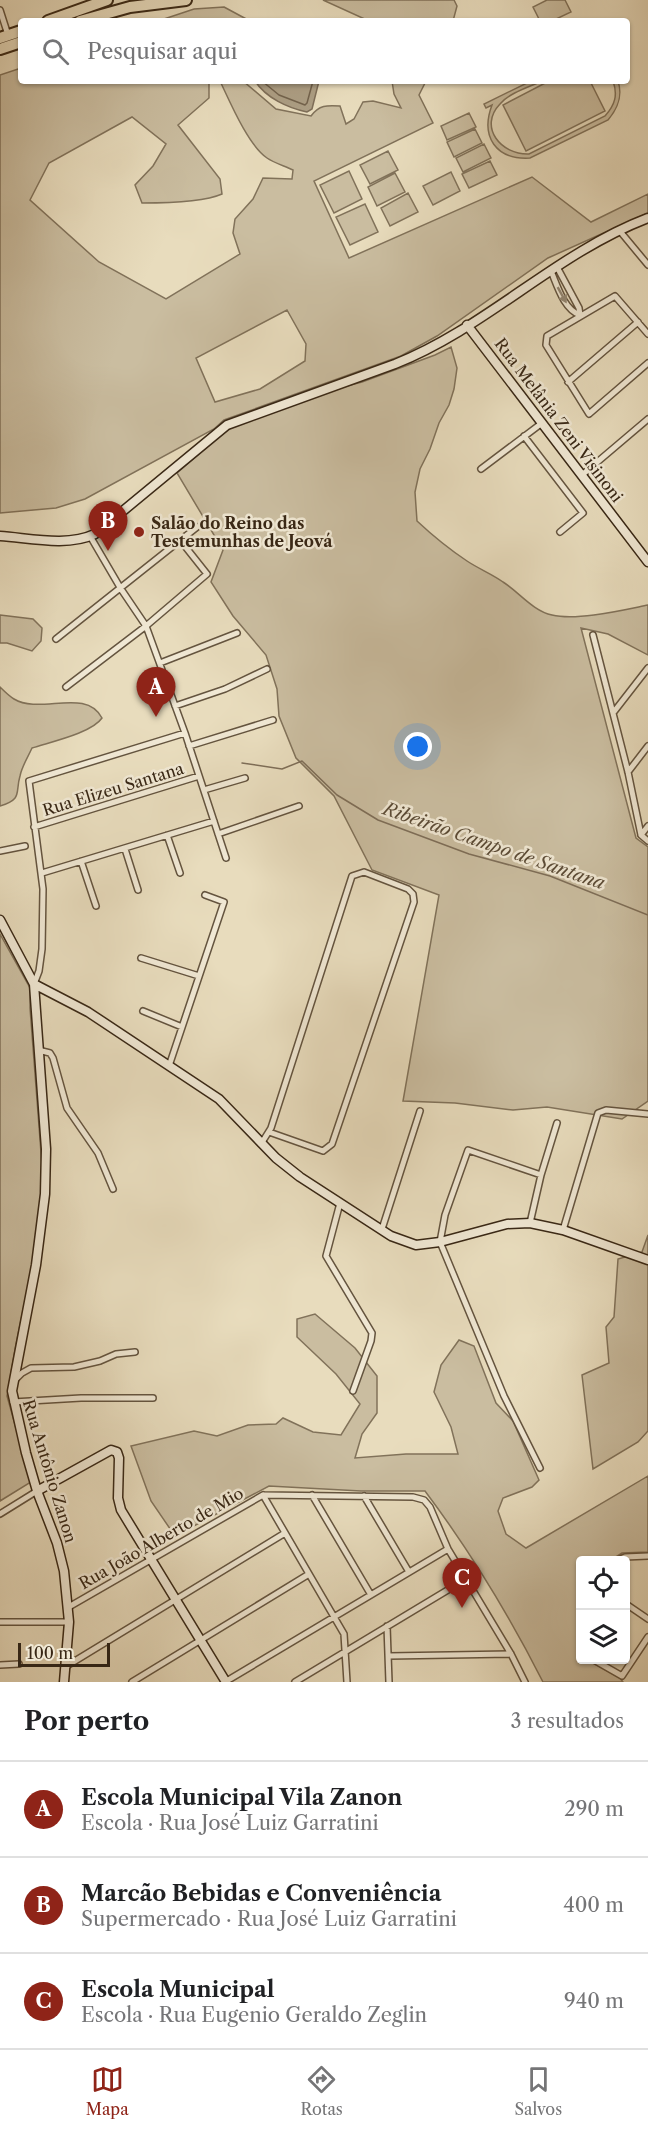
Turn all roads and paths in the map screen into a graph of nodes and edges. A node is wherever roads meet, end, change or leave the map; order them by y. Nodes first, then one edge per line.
1 (107, 0) edge
2 (186, 0) edge
3 (0, 10) edge
4 (56, 18) edge
5 (90, 18) edge
6 (4, 37) edge
7 (18, 43) edge
8 (0, 49) edge
9 (648, 218) edge
10 (619, 230) junction
11 (648, 265) edge
12 (554, 269) junction
13 (580, 315) junction
14 (638, 322) junction
15 (467, 325) junction
16 (648, 334) edge
17 (648, 363) edge
18 (568, 382) junction
19 (648, 418) edge
20 (542, 423) junction
21 (524, 436) junction
22 (481, 469) dead end
23 (582, 475) junction
24 (197, 527) dead end
25 (560, 532) dead end
26 (0, 536) edge
27 (90, 536) junction
28 (180, 540) junction
29 (648, 562) edge
30 (121, 589) junction
31 (146, 626) junction
32 (237, 633) dead end
33 (593, 634) dead end
34 (56, 639) dead end
35 (160, 663) junction
36 (648, 668) edge
37 (267, 669) dead end
38 (66, 687) dead end
39 (175, 706) junction
40 (613, 713) junction
41 (273, 720) dead end
42 (185, 733) junction
43 (189, 746) junction
44 (648, 746) edge
45 (628, 772) junction
46 (199, 776) junction
47 (245, 778) dead end
48 (204, 790) junction
49 (299, 806) dead end
50 (214, 821) junction
51 (648, 826) edge
52 (34, 827) junction
53 (218, 834) junction
54 (167, 835) junction
55 (641, 836) junction
56 (648, 841) edge
57 (25, 846) dead end
58 (125, 849) junction
59 (0, 851) edge
60 (226, 858) dead end
61 (81, 861) junction
62 (42, 873) junction
63 (180, 873) dead end
64 (138, 890) dead end
65 (205, 895) dead end
66 (96, 906) dead end
67 (0, 920) edge
68 (141, 958) dead end
69 (199, 976) junction
70 (34, 984) junction
71 (142, 1011) dead end
72 (182, 1027) junction
73 (38, 1050) junction
74 (169, 1066) junction
75 (420, 1111) dead end
76 (648, 1114) edge
77 (557, 1123) dead end
78 (269, 1132) junction
79 (261, 1144) junction
80 (540, 1175) junction
81 (113, 1189) dead end
82 (340, 1203) junction
83 (530, 1223) junction
84 (382, 1229) junction
85 (563, 1230) junction
86 (440, 1242) junction
87 (648, 1260) edge
88 (135, 1352) dead end
89 (13, 1383) junction
90 (353, 1391) dead end
91 (153, 1398) dead end
92 (13, 1402) junction
93 (540, 1468) dead end
94 (37, 1491) junction
95 (262, 1495) junction
96 (312, 1495) junction
97 (364, 1496) junction
98 (0, 1514) edge
99 (285, 1533) junction
100 (448, 1549) junction
101 (648, 1556) edge
102 (630, 1557) edge
103 (152, 1558) junction
104 (409, 1572) junction
105 (309, 1574) junction
106 (466, 1579) junction
107 (371, 1595) junction
108 (176, 1598) junction
109 (630, 1607) edge
110 (67, 1608) junction
111 (334, 1617) junction
112 (648, 1619) edge
113 (0, 1622) edge
114 (69, 1622) junction
115 (387, 1626) junction
116 (648, 1637) edge
117 (202, 1641) junction
118 (345, 1652) junction
119 (511, 1654) junction
120 (388, 1656) junction
121 (19, 1664) dead end
122 (602, 1664) edge
123 (630, 1664) edge
124 (630, 1664) edge
125 (0, 1665) edge
126 (65, 1667) junction
127 (63, 1682) edge
128 (132, 1682) edge
129 (226, 1682) edge
130 (295, 1682) edge
131 (347, 1682) edge
132 (390, 1682) edge
133 (525, 1682) edge

1 - 4 highway
2 - 5 highway
3 - 6 street
7 - 8 highway
9 - 10 main road
10 - 11 street
10 - 12 main road
12 - 13 street
12 -> 13 street
12 - 15 main road
13 - 14 street
13 - 18 street
14 - 16 street
14 - 18 street
15 - 20 main road, Rua Melânia Zeni Visinoni
15 - 27 main road
17 - 18 street
19 - 23 street
20 - 21 street
20 - 23 main road, Rua Melânia Zeni Visinoni
21 - 22 street
21 - 25 street
23 - 29 main road, Rua Melânia Zeni Visinoni
24 - 28 street
26 - 27 main road
27 - 30 street
28 - 30 street
28 - 31 street
30 - 31 street
30 - 34 street
31 - 35 street
31 - 38 street
32 - 35 street
33 - 40 street
35 - 39 street
36 - 40 street
37 - 39 street
39 - 42 street
40 - 45 street
41 - 43 street
42 - 43 street
42 - 52 street
43 - 46 street
44 - 45 street
45 - 55 street
46 - 48 street
46 - 52 street, Rua Elizeu Santana
47 - 48 street
48 - 50 street
49 - 53 street
50 - 53 street
50 - 54 street
51 - 55 street
52 - 62 street
53 - 60 street
54 - 58 street
54 - 63 street
55 - 56 street
57 - 59 street
58 - 61 street
58 - 64 street
61 - 62 street
61 - 66 street
62 - 70 street
65 - 69 street
67 - 70 main road, Rua Antônio Zanon
68 - 69 street
69 - 72 street
70 - 73 main road, Rua Antônio Zanon
70 - 74 main road
71 - 72 street
72 - 74 street
73 - 81 street
73 - 89 main road, Rua Antônio Zanon
74 - 79 main road
75 - 84 street
76 - 85 street
77 - 80 street
78 - 78 street
78 - 79 street
79 - 82 main road
80 - 83 street
80 - 86 street
82 - 84 main road
82 - 90 street
83 - 85 main road
83 - 86 main road
84 - 86 main road
85 - 87 main road
86 - 93 street
88 - 89 street
89 - 92 main road, Rua Antônio Zanon
91 - 92 street
92 - 94 main road, Rua Antônio Zanon
94 - 98 street
94 - 103 main road
94 - 110 main road, Rua Antônio Zanon
95 - 96 street, Rua João Alberto de Mio
95 - 99 street
95 - 103 street, Rua João Alberto de Mio
96 - 97 street, Rua João Alberto de Mio
96 - 107 street
97 - 100 street, Rua João Alberto de Mio
97 - 104 street
99 - 105 street
99 - 108 street
100 - 104 street
100 - 106 street
101 - 102 street
103 - 108 main road
103 - 110 street, Rua João Alberto de Mio
104 - 107 street
105 - 111 street
105 - 117 street
106 - 115 street
106 - 119 street
107 - 111 street
108 - 117 main road
108 - 126 street
109 - 112 street
110 - 114 main road, Rua Antônio Zanon
111 - 118 street
111 - 129 street
113 - 114 street
114 - 126 main road, Rua Antônio Zanon
115 - 118 street
115 - 120 street
116 - 123 street
117 - 128 street
117 - 129 main road
118 - 130 street
118 - 131 street
119 - 120 street
119 - 133 street
120 - 132 street
121 - 125 street
122 - 124 street
126 - 127 main road, Rua Antônio Zanon

